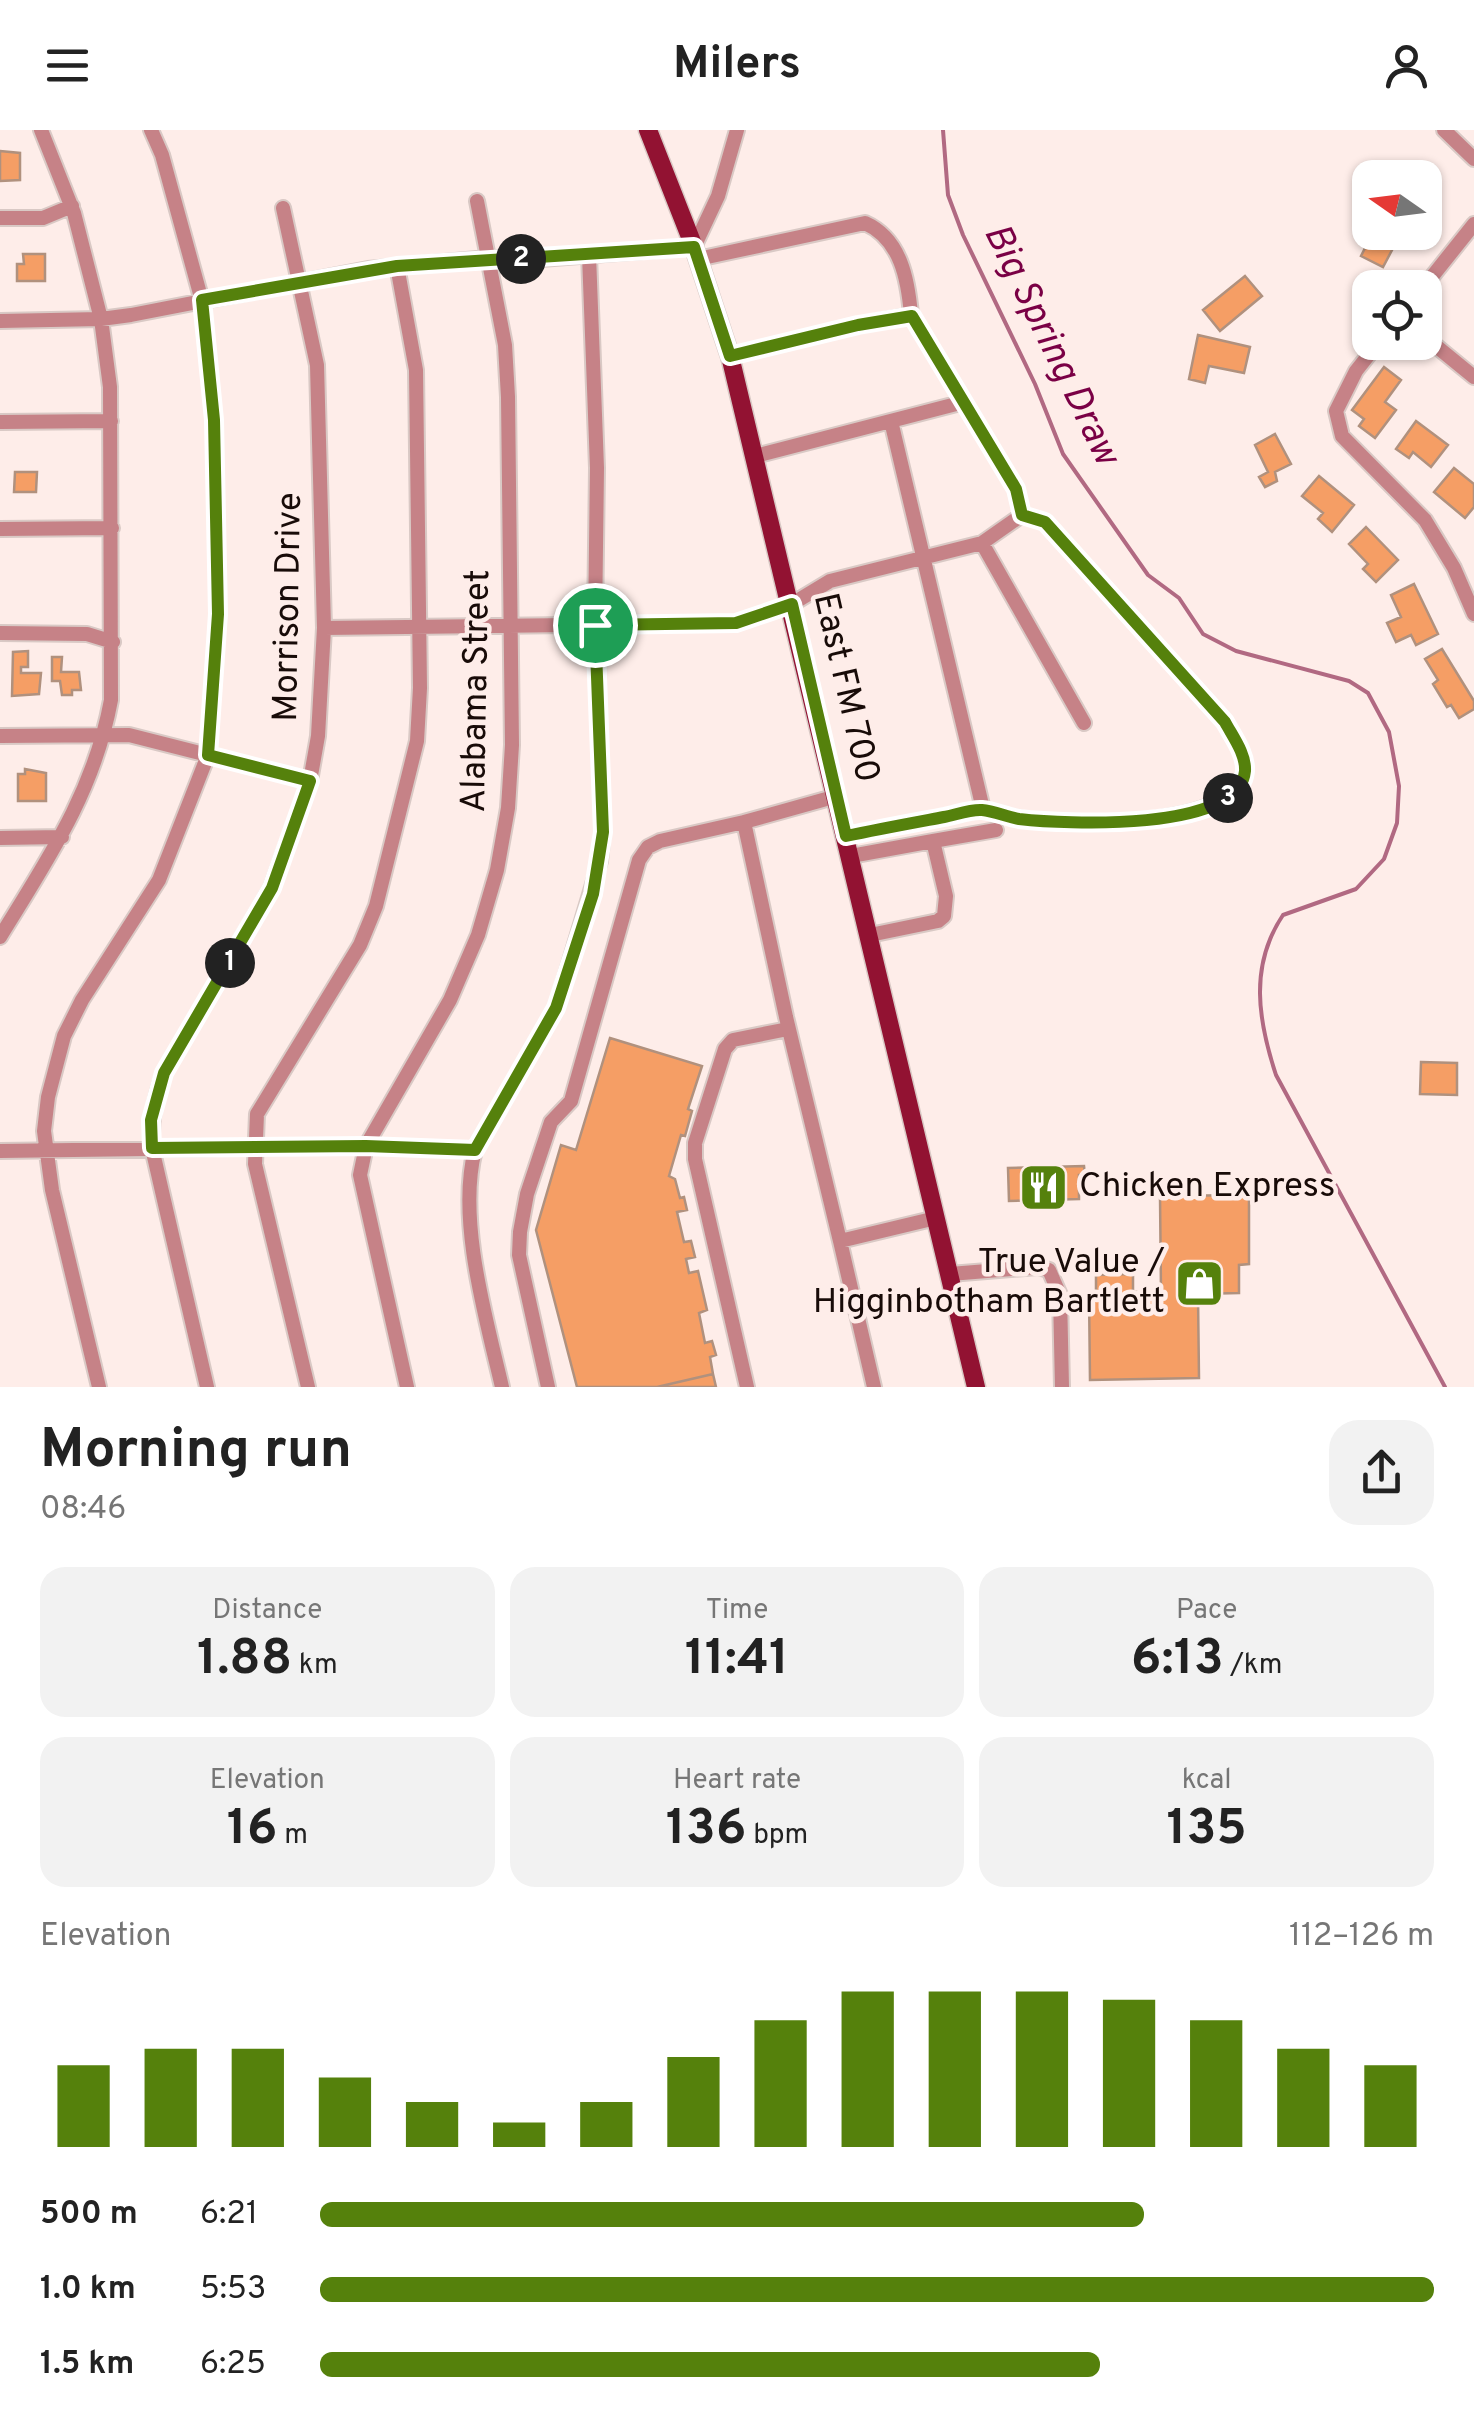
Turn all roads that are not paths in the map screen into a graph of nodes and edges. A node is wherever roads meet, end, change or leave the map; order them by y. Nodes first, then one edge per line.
1 (41, 130) edge
2 (152, 130) edge
3 (648, 130) edge
4 (737, 130) edge
5 (1444, 130) edge
6 (1474, 160) edge
7 (477, 200) dead end
8 (72, 206) junction
9 (283, 208) dead end
10 (0, 218) edge
11 (1474, 224) edge
12 (696, 253) junction
13 (589, 255) junction
14 (488, 258) junction
15 (397, 266) junction
16 (1437, 270) edge
17 (300, 281) junction
18 (202, 300) junction
19 (912, 316) junction
20 (101, 319) junction
21 (0, 321) edge
22 (1442, 352) edge
23 (730, 356) junction
24 (1365, 360) edge
25 (1474, 377) edge
26 (964, 402) junction
27 (111, 421) junction
28 (890, 421) junction
29 (0, 422) edge
30 (755, 456) junction
31 (1022, 515) junction
32 (112, 528) junction
33 (0, 529) edge
34 (982, 542) junction
35 (924, 559) junction
36 (792, 604) junction
37 (1474, 614) edge
38 (595, 625) junction
39 (420, 627) junction
40 (510, 627) junction
41 (324, 628) junction
42 (0, 633) edge
43 (113, 642) junction
44 (1084, 723) dead end
45 (105, 733) junction
46 (0, 736) edge
47 (208, 755) junction
48 (310, 781) junction
49 (837, 796) junction
50 (983, 810) junction
51 (744, 822) junction
52 (996, 830) dead end
53 (846, 836) junction
54 (0, 838) edge
55 (62, 838) junction
56 (933, 841) junction
57 (851, 856) junction
58 (870, 935) junction
59 (0, 938) edge
60 (788, 1029) junction
61 (366, 1146) junction
62 (256, 1147) junction
63 (152, 1148) junction
64 (47, 1150) junction
65 (475, 1150) junction
66 (0, 1151) edge
67 (936, 1218) junction
68 (840, 1241) junction
69 (950, 1274) junction
70 (99, 1387) edge
71 (206, 1387) edge
72 (308, 1387) edge
73 (407, 1387) edge
74 (502, 1387) edge
75 (548, 1387) edge
76 (747, 1387) edge
77 (874, 1387) edge
78 (976, 1387) edge
79 (1062, 1387) edge

1 - 8 street
2 - 18 street
3 - 12 main road, East FM 700
4 - 12 street
5 - 6 street
7 - 14 street, Alabama Street
8 - 10 street
8 - 20 street
9 - 17 street, Morrison Drive
11 - 16 street
12 - 13 street
12 - 19 street
12 - 23 main road, East FM 700
13 - 14 street
13 - 38 street
14 - 15 street
14 - 40 street, Alabama Street
15 - 17 street
15 - 39 street
17 - 18 street
17 - 41 street, Morrison Drive
18 - 20 street
18 - 47 street
19 - 23 street
19 - 26 street
20 - 21 street
20 - 27 street
22 - 25 street
23 - 30 main road, East FM 700
24 - 37 street
26 - 28 street
26 - 31 street
27 - 29 street
27 - 32 street
28 - 30 street
28 - 35 street
30 - 36 main road, East FM 700
31 - 34 street
31 - 50 street
32 - 33 street
32 - 43 street
34 - 35 street
34 - 44 street
35 - 36 street
35 - 50 street
36 - 38 street
36 - 49 main road, East FM 700
38 - 40 street
38 - 65 street
39 - 40 street
39 - 41 street
39 - 62 street
40 - 61 street, Alabama Street
41 - 48 street, Morrison Drive
42 - 43 street
43 - 45 street
45 - 46 street
45 - 47 street
45 - 55 street
47 - 48 street
47 - 64 street
48 - 63 street, Morrison Drive
49 - 51 street
49 - 53 main road, East FM 700
50 - 53 street
51 - 60 street
51 - 75 street
52 - 56 street
53 - 57 main road, East FM 700
54 - 55 street
55 - 59 street
56 - 57 street
56 - 58 street
57 - 58 main road, East FM 700
58 - 67 main road, East FM 700
60 - 68 street
60 - 76 street
61 - 62 street
61 - 65 street
61 - 73 street, Alabama Street
62 - 63 street
62 - 72 street
63 - 64 street
63 - 71 street, Morrison Drive
64 - 66 street
64 - 70 street
65 - 74 street
67 - 68 street
67 - 69 main road, East FM 700
68 - 77 street
69 - 78 main road, East FM 700
69 - 79 street

